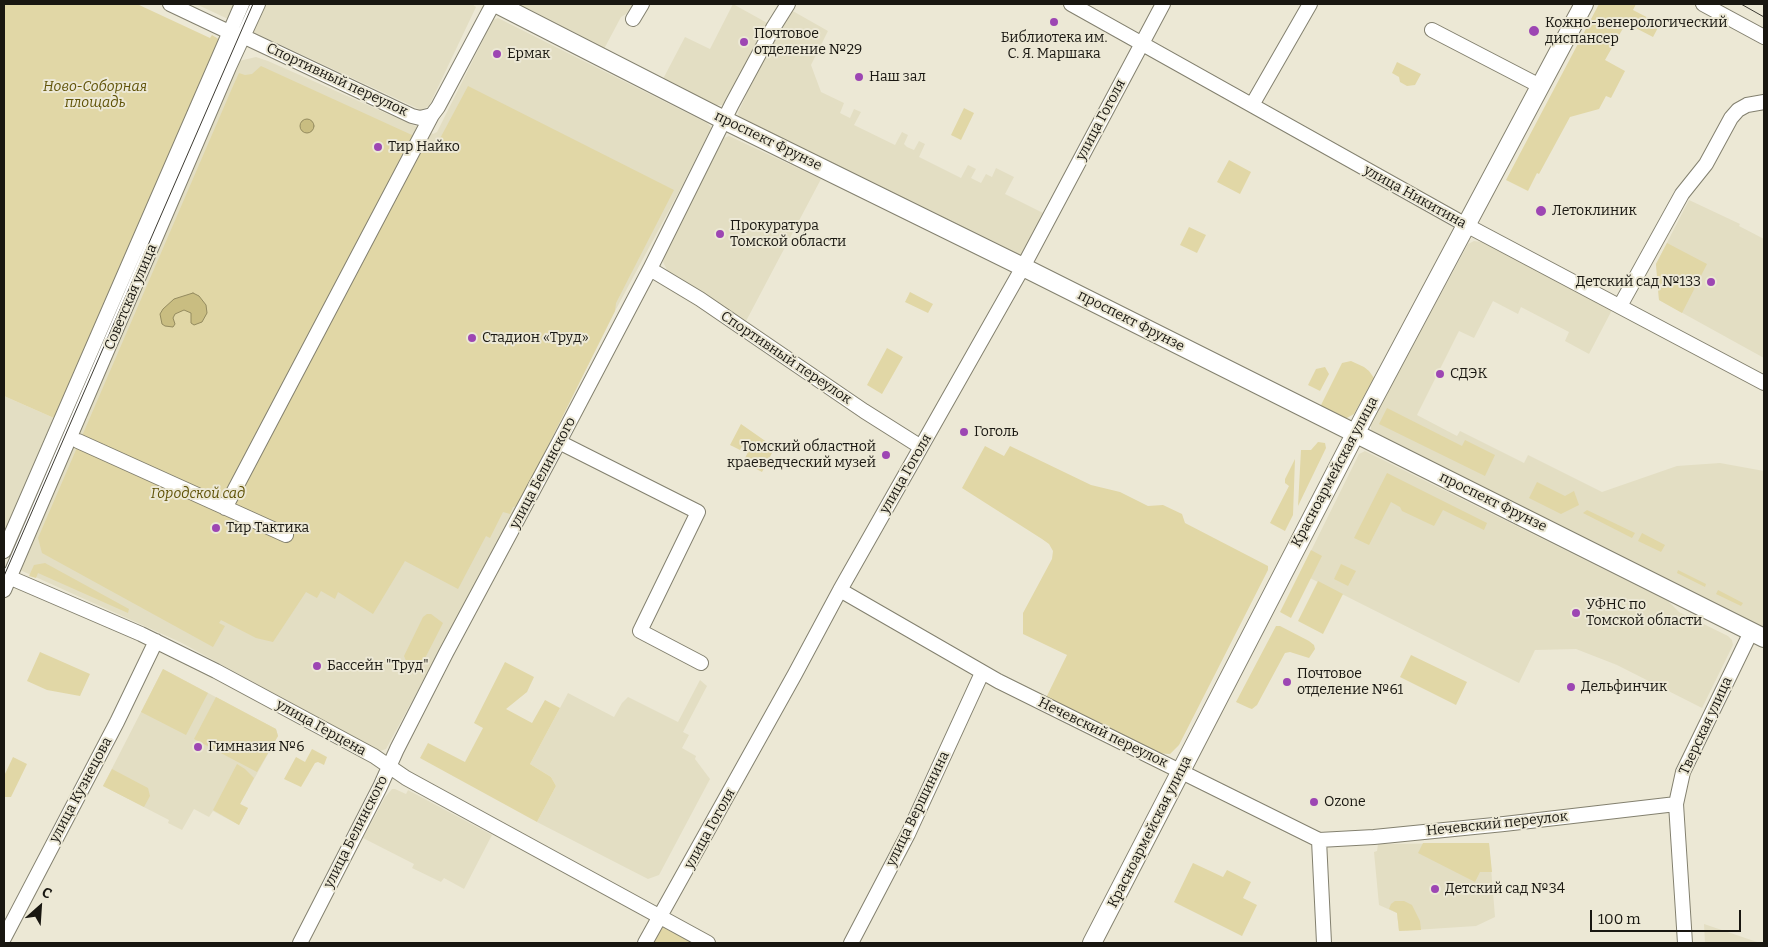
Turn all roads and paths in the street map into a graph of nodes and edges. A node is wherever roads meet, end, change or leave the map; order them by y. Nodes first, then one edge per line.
1 (170, 4) edge
2 (242, 4) edge
3 (258, 4) edge
4 (493, 4) edge
5 (497, 4) edge
6 (642, 4) edge
7 (788, 4) edge
8 (1071, 4) edge
9 (1163, 4) edge
10 (1310, 4) edge
11 (1584, 4) edge
12 (1703, 4) edge
13 (632, 19) dead end
14 (1432, 30) dead end
15 (236, 34) junction
16 (1764, 37) edge
17 (1142, 43) junction
18 (1540, 86) junction
19 (1764, 102) edge
20 (1252, 105) junction
21 (432, 115) junction
22 (724, 120) junction
23 (1466, 225) junction
24 (1023, 267) junction
25 (650, 269) junction
26 (1620, 306) junction
27 (1764, 383) edge
28 (1355, 434) junction
29 (78, 441) dead end
30 (559, 442) junction
31 (921, 447) junction
32 (225, 508) junction
33 (286, 535) dead end
34 (4, 551) edge
35 (6, 581) edge
36 (840, 590) junction
37 (1758, 635) edge
38 (156, 641) junction
39 (701, 662) dead end
40 (982, 673) junction
41 (389, 767) junction
42 (1181, 772) junction
43 (1676, 804) junction
44 (1319, 840) junction
45 (660, 918) junction
46 (4, 938) edge
47 (300, 943) edge
48 (645, 943) edge
49 (708, 943) edge
50 (851, 943) edge
51 (1092, 943) edge
52 (1324, 943) edge
53 (1685, 943) edge

1 - 15 street, Спортивный переулок
2 - 15 street, Советская улица
3 - 15 street, Советская улица
4 - 21 street
5 - 22 main road, проспект Фрунзе
6 - 13 street
7 - 22 street, улица Белинского
8 - 17 street, улица Никитина
9 - 17 street, улица Гоголя
10 - 20 street
11 - 18 main road, Красноармейская улица
12 - 16 street
14 - 18 street
15 - 21 street, Спортивный переулок
15 - 34 street, Советская улица
15 - 35 street, Советская улица
17 - 20 street, улица Никитина
17 - 24 street, улица Гоголя
18 - 23 main road, Красноармейская улица
19 - 26 street
20 - 23 street, улица Никитина
21 - 32 street
22 - 24 main road, проспект Фрунзе
22 - 25 street, улица Белинского
23 - 26 street, улица Никитина
23 - 28 main road, Красноармейская улица
24 - 28 main road, проспект Фрунзе
24 - 31 street, улица Гоголя
25 - 30 street, улица Белинского
25 - 31 street, Спортивный переулок
26 - 27 street, улица Никитина
28 - 37 main road, проспект Фрунзе
28 - 42 main road, Красноармейская улица
29 - 32 street
30 - 39 street
30 - 41 street, улица Белинского
31 - 36 street, улица Гоголя
32 - 33 street
35 - 38 street, улица Герцена
36 - 40 street, Нечевский переулок
36 - 45 street, улица Гоголя
37 - 43 street, Тверская улица
38 - 41 street, улица Герцена
38 - 46 street, улица Кузнецова
40 - 42 street, Нечевский переулок
40 - 50 street, улица Вершинина
41 - 45 street, улица Герцена
41 - 47 street, улица Белинского
42 - 44 street, Нечевский переулок
42 - 51 main road, Красноармейская улица
43 - 44 street, Нечевский переулок
43 - 53 street, Тверская улица
44 - 52 street
45 - 48 street, улица Гоголя
45 - 49 street, улица Герцена

